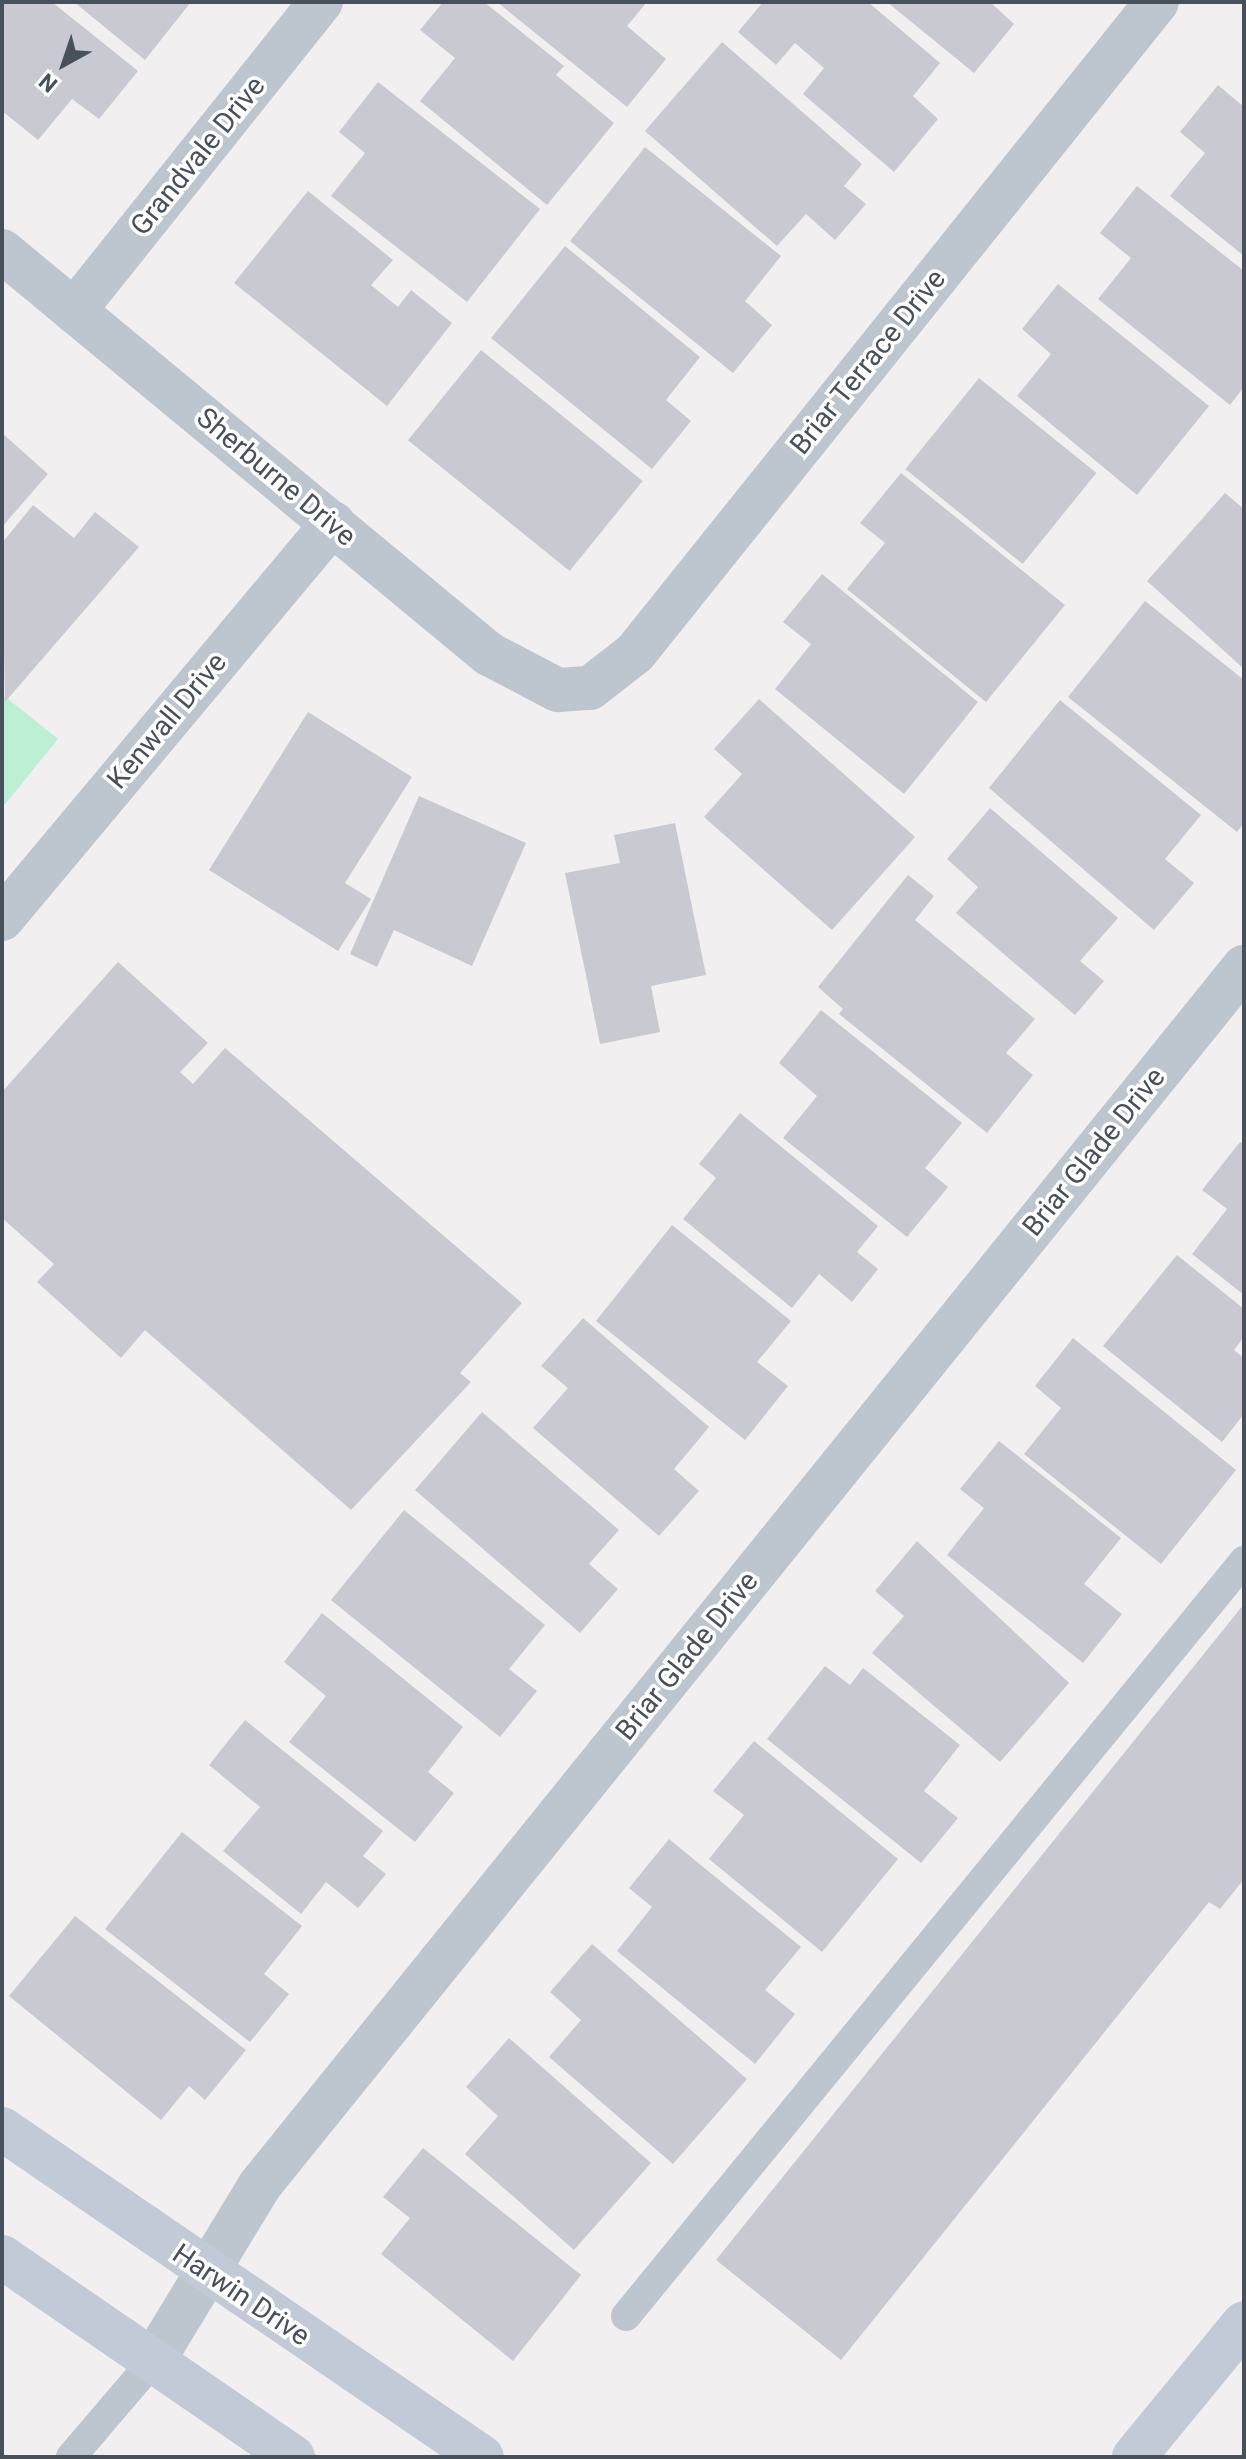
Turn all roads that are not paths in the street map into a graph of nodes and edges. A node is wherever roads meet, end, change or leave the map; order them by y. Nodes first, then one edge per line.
1 (321, 2) edge
2 (1157, 2) edge
3 (2, 251) edge
4 (74, 311) junction
5 (333, 523) junction
6 (558, 690) joint
7 (2, 919) edge
8 (1244, 967) edge
9 (1244, 1561) edge
10 (2, 2129) edge
11 (2, 2257) edge
12 (202, 2271) junction
13 (626, 2316) dead end
14 (1244, 2323) edge
15 (153, 2361) junction
16 (71, 2457) edge
17 (293, 2457) edge
18 (482, 2457) edge
19 (1134, 2457) edge

1 - 4 street, Grandvale Drive
2 - 6 street, Briar Terrace Drive
3 - 4 street, Sherburne Drive
4 - 5 street, Sherburne Drive
5 - 6 street, Sherburne Drive
5 - 7 street, Kenwall Drive
8 - 12 street, Briar Glade Drive
9 - 13 lane
10 - 12 main road, Harwin Drive
11 - 15 main road
12 - 15 street, Briar Glade Drive
12 - 18 main road, Harwin Drive
14 - 19 main road
15 - 16 lane
15 - 17 main road

